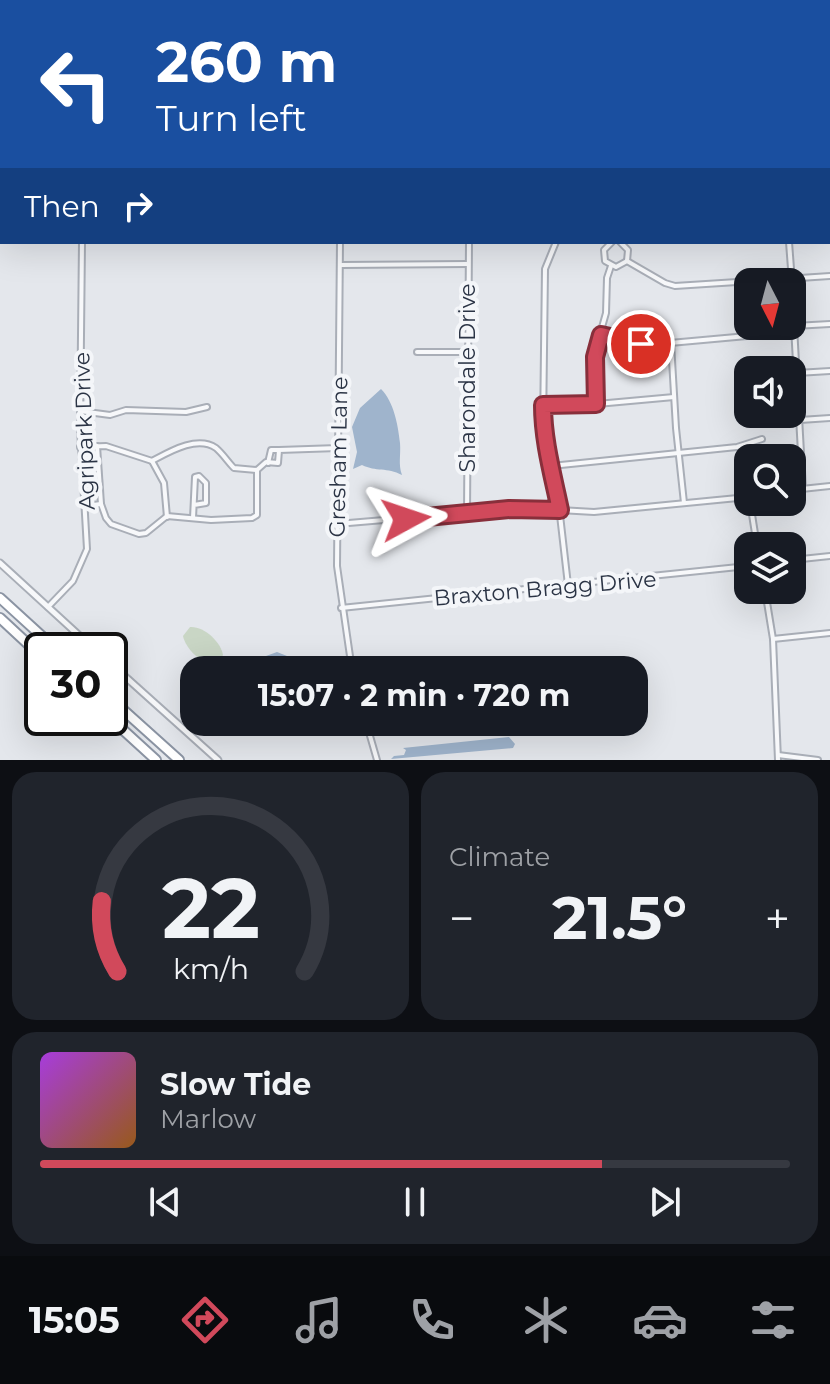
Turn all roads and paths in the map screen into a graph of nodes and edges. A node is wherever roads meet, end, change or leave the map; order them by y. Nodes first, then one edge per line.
1 (82, 244) edge
2 (340, 244) edge
3 (469, 244) edge
4 (555, 244) edge
5 (603, 244) edge
6 (609, 244) edge
7 (623, 244) edge
8 (789, 244) edge
9 (606, 246) junction
10 (627, 261) junction
11 (468, 264) junction
12 (340, 265) junction
13 (611, 266) junction
14 (790, 268) edge
15 (830, 276) edge
16 (806, 278) edge
17 (734, 282) edge
18 (830, 324) edge
19 (806, 325) edge
20 (601, 335) junction
21 (734, 337) edge
22 (671, 343) junction
23 (417, 352) dead end
24 (468, 352) junction
25 (830, 371) edge
26 (806, 372) edge
27 (674, 397) junction
28 (596, 404) junction
29 (543, 405) junction
30 (207, 407) dead end
31 (80, 411) junction
32 (830, 418) edge
33 (806, 420) edge
34 (762, 439) dead end
35 (97, 446) junction
36 (80, 447) junction
37 (338, 448) junction
38 (279, 450) junction
39 (679, 453) junction
40 (152, 461) junction
41 (268, 463) junction
42 (551, 466) junction
43 (257, 470) junction
44 (830, 486) edge
45 (806, 489) edge
46 (734, 501) edge
47 (101, 504) junction
48 (684, 504) junction
49 (194, 505) junction
50 (85, 506) junction
51 (560, 510) junction
52 (467, 514) junction
53 (167, 517) junction
54 (193, 518) junction
55 (337, 524) junction
56 (830, 556) edge
57 (806, 559) edge
58 (0, 563) edge
59 (734, 567) edge
60 (568, 585) junction
61 (0, 598) edge
62 (767, 604) edge
63 (48, 607) junction
64 (341, 608) junction
65 (0, 618) edge
66 (37, 632) edge
67 (75, 632) edge
68 (830, 633) edge
69 (773, 639) junction
70 (24, 640) edge
71 (350, 656) edge
72 (128, 679) edge
73 (128, 714) edge
74 (128, 734) edge
75 (370, 736) edge
76 (778, 757) edge
77 (156, 760) edge
78 (179, 760) edge
79 (218, 760) edge
80 (377, 760) edge
81 (818, 760) edge

1 - 31 street, Agripark Drive
2 - 12 street, Gresham Lane
3 - 11 street, Sharondale Drive
4 - 29 street
5 - 9 street
6 - 9 street
7 - 10 street
8 - 14 street
9 - 13 street
10 - 13 street
10 - 17 street
11 - 12 street
11 - 24 street, Sharondale Drive
12 - 37 street, Gresham Lane
13 - 20 street
15 - 16 street
18 - 19 street
20 - 22 street
20 - 28 street
21 - 22 street
22 - 27 street
23 - 24 street
24 - 52 street, Sharondale Drive
25 - 26 street
27 - 28 street
27 - 39 street
28 - 29 street
29 - 42 street
30 - 31 street
31 - 36 street, Agripark Drive
32 - 33 street
34 - 39 street
35 - 36 street
35 - 40 street
35 - 47 street
36 - 50 street, Agripark Drive
37 - 38 street
37 - 55 street, Gresham Lane
38 - 41 street
38 - 41 street
39 - 42 street
39 - 48 street
40 - 43 street
40 - 53 street
41 - 43 street
42 - 51 street
43 - 54 street
44 - 45 street
46 - 48 street
47 - 50 street
47 - 53 street
48 - 51 street
49 - 49 street
49 - 54 street
50 - 63 street, Agripark Drive
51 - 52 street
51 - 60 street
52 - 55 street
53 - 54 street
55 - 64 street, Gresham Lane
56 - 57 street
58 - 63 street
59 - 60 street, Braxton Bragg Drive
60 - 64 street, Braxton Bragg Drive
61 - 66 highway
62 - 69 street
63 - 67 street
64 - 71 street, Gresham Lane
65 - 70 highway
68 - 69 street
69 - 76 street
72 - 79 street
73 - 78 highway
74 - 77 highway
75 - 80 street
76 - 81 street

